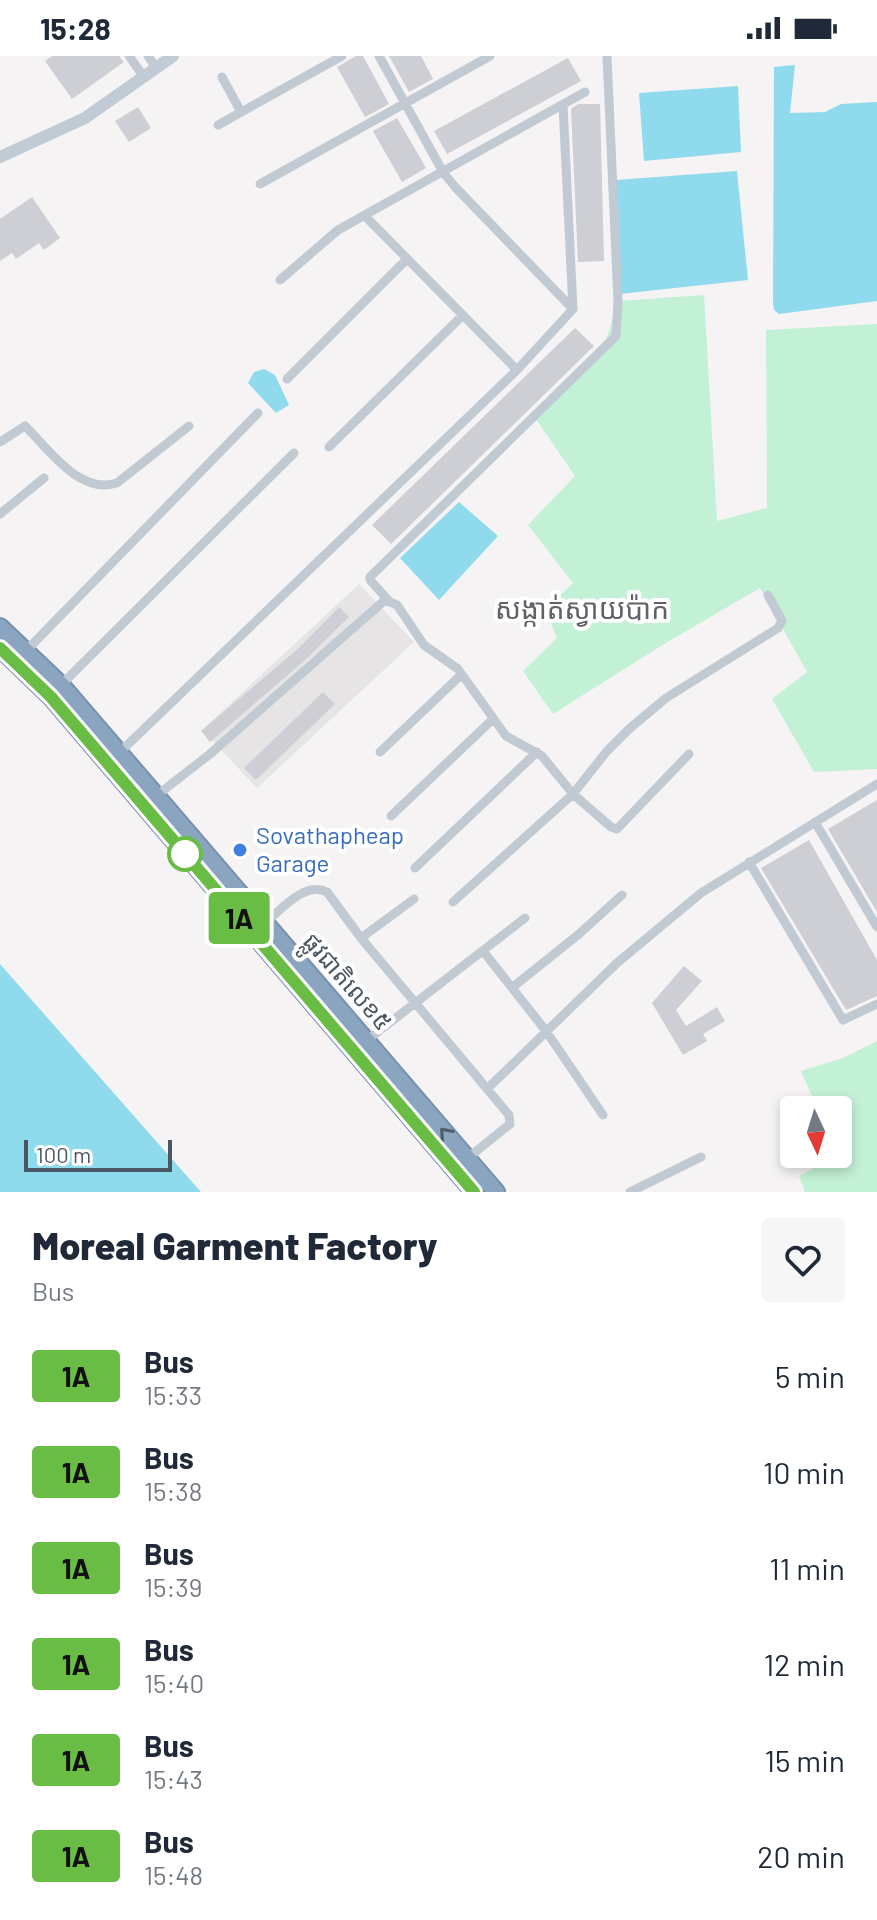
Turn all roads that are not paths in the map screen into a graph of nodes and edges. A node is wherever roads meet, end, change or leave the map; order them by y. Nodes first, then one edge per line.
1 (129, 56) edge
2 (148, 56) edge
3 (173, 56) edge
4 (342, 56) edge
5 (379, 56) edge
6 (490, 56) edge
7 (607, 56) edge
8 (156, 68) junction
9 (144, 77) junction
10 (222, 77) dead end
11 (585, 92) dead end
12 (405, 103) junction
13 (563, 105) junction
14 (241, 112) junction
15 (218, 125) dead end
16 (0, 157) edge
17 (443, 172) junction
18 (260, 184) dead end
19 (365, 216) junction
20 (407, 259) junction
21 (280, 280) dead end
22 (573, 309) junction
23 (463, 315) junction
24 (517, 370) junction
25 (287, 379) dead end
26 (258, 413) dead end
27 (189, 426) dead end
28 (0, 442) edge
29 (329, 447) dead end
30 (294, 453) dead end
31 (44, 478) dead end
32 (0, 514) edge
33 (768, 595) dead end
34 (389, 601) junction
35 (0, 627) edge
36 (0, 648) edge
37 (21, 656) junction
38 (461, 675) junction
39 (61, 685) junction
40 (492, 720) junction
41 (380, 752) dead end
42 (537, 752) junction
43 (689, 754) dead end
44 (113, 758) junction
45 (877, 784) edge
46 (573, 794) junction
47 (156, 796) junction
48 (391, 816) dead end
49 (815, 822) junction
50 (176, 832) junction
51 (749, 862) junction
52 (415, 868) dead end
53 (622, 895) dead end
54 (414, 899) dead end
55 (453, 902) dead end
56 (247, 914) junction
57 (525, 918) dead end
58 (265, 923) junction
59 (877, 927) edge
60 (361, 938) junction
61 (483, 951) junction
62 (513, 987) junction
63 (417, 1003) junction
64 (877, 1004) edge
65 (546, 1031) junction
66 (366, 1041) junction
67 (487, 1089) junction
68 (603, 1115) dead end
69 (701, 1157) dead end
70 (460, 1164) junction
71 (474, 1192) edge
72 (496, 1192) edge
73 (630, 1192) edge

1 - 9 street
2 - 8 street
3 - 8 street
4 - 14 street
5 - 12 street
6 - 12 street
7 - 34 street
8 - 9 street
9 - 16 street
10 - 14 street
11 - 13 street
12 - 17 street
12 - 18 street
13 - 17 street
13 - 22 street
14 - 15 street
17 - 19 street
17 - 22 street
19 - 20 street
19 - 21 street
20 - 23 street
20 - 25 street
22 - 24 street
23 - 24 street
23 - 29 street
24 - 44 street
26 - 37 street
27 - 28 street
30 - 39 street
31 - 32 street
33 - 46 street
34 - 38 street
34 - 47 street
35 - 37 highway, ផ្លូវជាតិលេខ៥
36 - 37 highway, ផ្លូវជាតិលេខ៥
37 - 39 highway, ផ្លូវជាតិលេខ៥
37 - 44 highway, ផ្លូវជាតិលេខ៥
38 - 40 street
38 - 41 street
39 - 44 highway, ផ្លូវជាតិលេខ៥
40 - 42 street
40 - 48 street
42 - 46 street
42 - 52 street
43 - 46 street
44 - 47 highway, ផ្លូវជាតិលេខ៥
44 - 50 highway, ផ្លូវជាតិលេខ៥
45 - 49 street
46 - 55 street
47 - 50 highway, ផ្លូវជាតិលេខ៥
49 - 51 street
49 - 59 street
50 - 56 highway, ផ្លូវជាតិលេខ៥
51 - 64 street
51 - 65 street
53 - 62 street
54 - 60 street
56 - 58 highway, ផ្លូវជាតិលេខ៥
56 - 70 highway, ផ្លូវជាតិលេខ៥
57 - 61 street
58 - 60 street
58 - 66 highway, ផ្លូវជាតិលេខ៥
60 - 63 street
61 - 62 street
61 - 63 street
62 - 65 street
63 - 66 street
63 - 67 street
65 - 67 street
65 - 68 street
70 -> 66 highway, ផ្លូវជាតិលេខ៥
67 - 70 street
69 - 73 street
70 - 71 highway, ផ្លូវជាតិលេខ៥
70 - 72 highway, ផ្លូវជាតិលេខ៥

